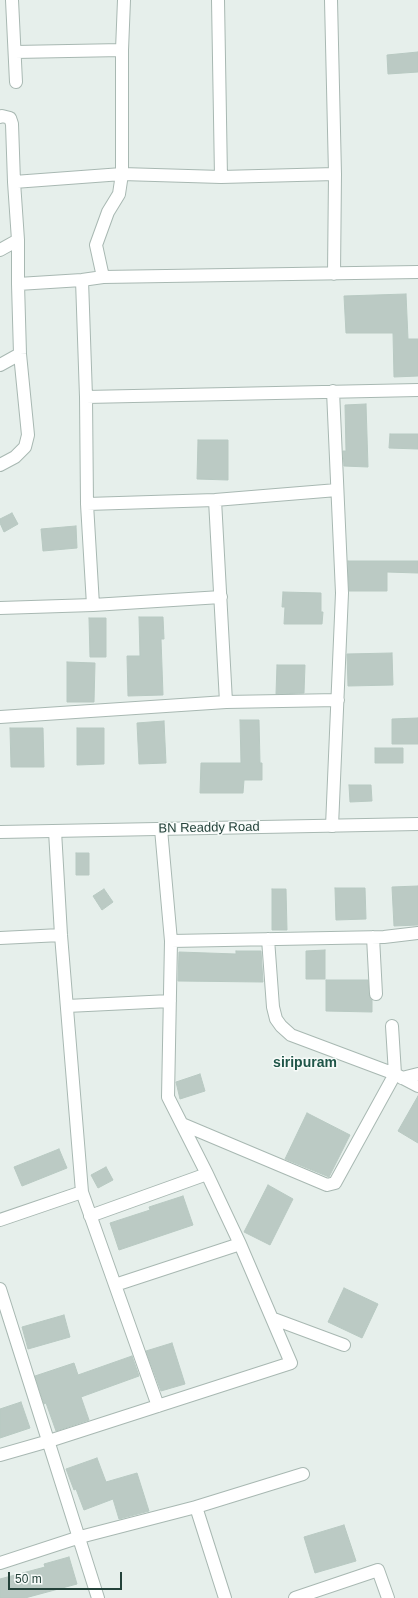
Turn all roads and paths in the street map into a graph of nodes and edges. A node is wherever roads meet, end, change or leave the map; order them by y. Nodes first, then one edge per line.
1 (7, 0) edge
2 (12, 0) edge
3 (124, 0) edge
4 (218, 0) edge
5 (331, 0) edge
6 (0, 4) edge
7 (122, 50) junction
8 (15, 52) junction
9 (16, 82) dead end
10 (0, 117) edge
11 (122, 174) junction
12 (335, 174) junction
13 (221, 177) junction
14 (14, 182) junction
15 (18, 240) junction
16 (0, 250) edge
17 (418, 272) edge
18 (334, 274) junction
19 (102, 277) junction
20 (82, 280) junction
21 (18, 284) junction
22 (20, 354) junction
23 (0, 365) edge
24 (418, 390) edge
25 (333, 391) junction
26 (86, 397) junction
27 (0, 465) edge
28 (337, 490) junction
29 (215, 500) junction
30 (87, 504) junction
31 (221, 597) junction
32 (93, 605) junction
33 (0, 608) edge
34 (338, 700) junction
35 (226, 702) junction
36 (0, 717) edge
37 (418, 824) edge
38 (332, 826) junction
39 (161, 829) junction
40 (55, 831) junction
41 (0, 832) edge
42 (418, 933) edge
43 (61, 935) junction
44 (373, 937) junction
45 (0, 938) edge
46 (268, 939) junction
47 (171, 941) junction
48 (376, 994) dead end
49 (170, 1001) junction
50 (67, 1006) junction
51 (392, 1026) dead end
52 (418, 1074) edge
53 (398, 1076) junction
54 (418, 1086) edge
55 (182, 1124) junction
56 (207, 1174) junction
57 (82, 1192) junction
58 (90, 1216) junction
59 (0, 1220) edge
60 (240, 1244) junction
61 (115, 1285) junction
62 (0, 1289) edge
63 (274, 1319) junction
64 (344, 1345) dead end
65 (158, 1406) junction
66 (49, 1441) junction
67 (0, 1455) edge
68 (303, 1474) dead end
69 (196, 1507) junction
70 (80, 1537) junction
71 (0, 1563) edge
72 (98, 1598) edge
73 (226, 1598) edge
74 (295, 1598) edge
75 (388, 1598) edge

1 - 6 street
2 - 8 street
3 - 7 street
4 - 13 street
5 - 12 street
7 - 8 street
7 - 11 street
8 - 9 street
10 - 14 street
11 - 13 street
11 - 14 street
11 - 19 street
12 - 13 street
12 - 18 street
14 - 15 street
15 - 16 street
15 - 21 street
17 - 18 street
18 - 19 street
19 - 20 street
20 - 21 street
20 - 26 street
21 - 22 street
22 - 23 street
22 - 27 street
24 - 25 street
25 - 26 street
25 - 28 street
26 - 30 street
28 - 29 street
28 - 34 street
29 - 30 street
29 - 31 street
30 - 32 street
31 - 32 street
31 - 35 street
32 - 33 street
34 - 35 street
34 - 38 street
35 - 36 street
37 - 38 street, BN Readdy Road
38 - 39 street, BN Readdy Road
39 - 40 street, BN Readdy Road
39 - 47 street
40 - 41 street, BN Readdy Road
40 - 43 street
42 - 44 street
43 - 45 street
43 - 50 street
44 - 46 street
44 - 48 street
46 - 47 street
46 - 53 street
47 - 49 street
49 - 50 street
49 - 55 street
50 - 57 street
51 - 53 street
52 - 53 street
53 - 54 street
53 - 55 street
55 - 56 street
56 - 58 street
56 - 60 street
57 - 58 street
57 - 59 street
58 - 61 street
60 - 61 street
60 - 63 street
61 - 65 street
62 - 66 street
63 - 64 street
63 - 65 street
65 - 66 street
66 - 67 street
66 - 70 street
68 - 69 street
69 - 70 street
69 - 73 street
70 - 71 street
70 - 72 street
74 - 75 street

